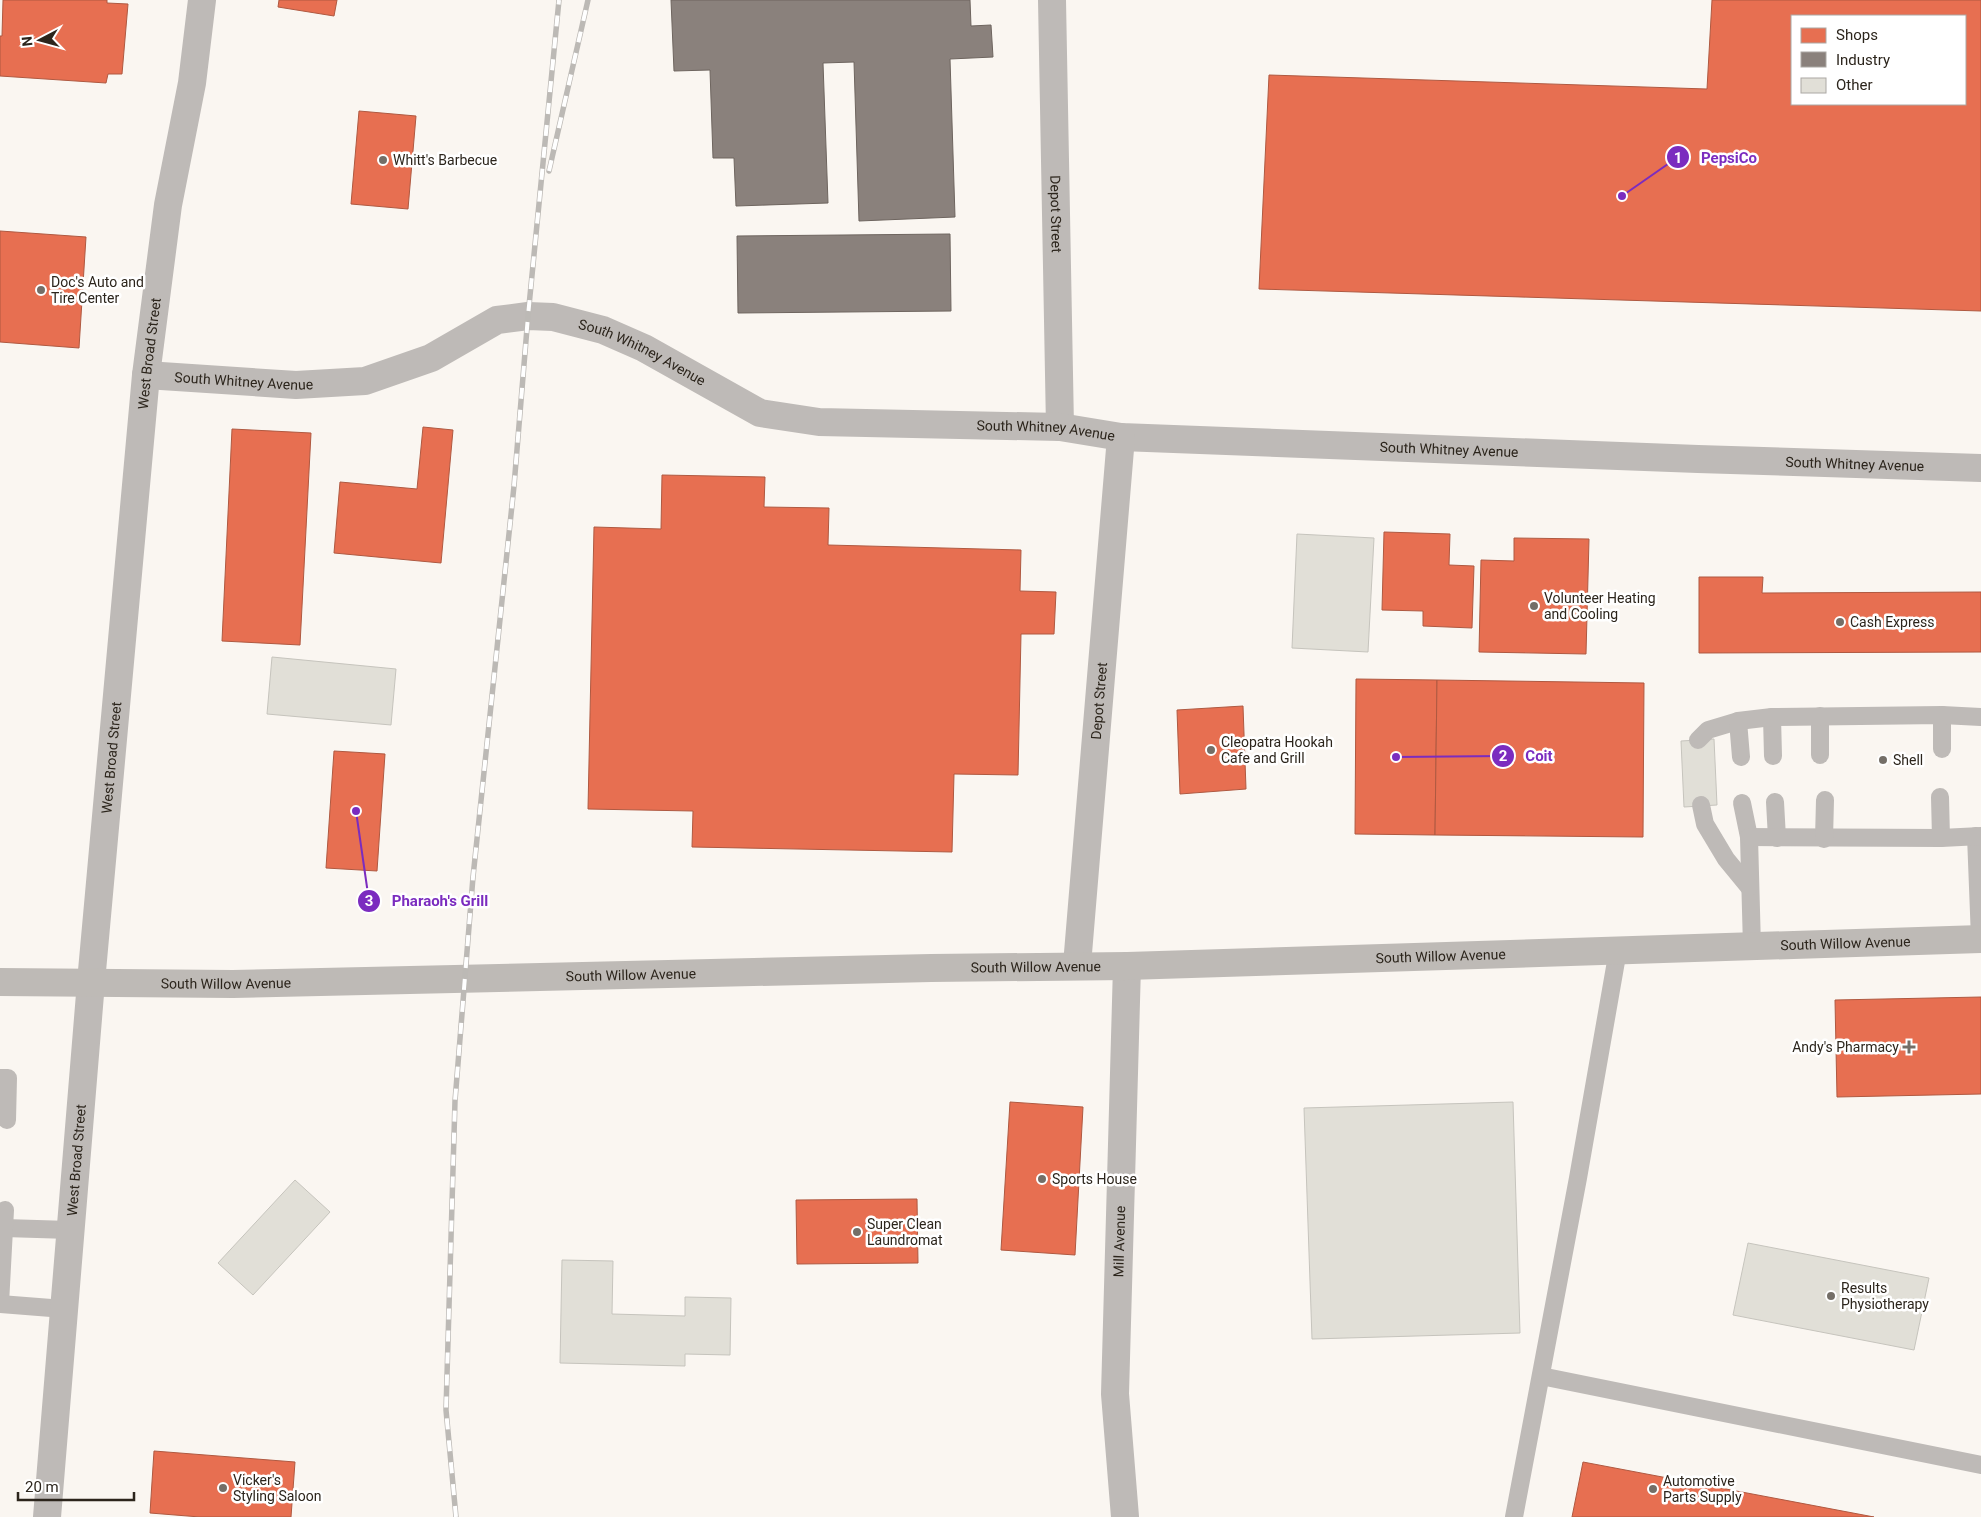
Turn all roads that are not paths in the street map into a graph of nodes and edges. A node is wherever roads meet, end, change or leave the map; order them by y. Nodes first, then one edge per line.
1 (202, 0) edge
2 (1052, 0) edge
3 (146, 374) junction
4 (1060, 427) junction
5 (1121, 437) junction
6 (1981, 468) edge
7 (1942, 715) junction
8 (1820, 716) junction
9 (1772, 717) junction
10 (1981, 717) edge
11 (1738, 721) junction
12 (1698, 740) dead end
13 (1942, 749) dead end
14 (1820, 755) dead end
15 (1773, 756) dead end
16 (1741, 757) dead end
17 (1940, 797) dead end
18 (1825, 800) dead end
19 (1775, 802) dead end
20 (1742, 803) dead end
21 (1701, 805) dead end
22 (1978, 836) edge
23 (1748, 837) junction
24 (1777, 838) junction
25 (1941, 838) junction
26 (1824, 839) junction
27 (1749, 887) junction
28 (1981, 939) edge
29 (1752, 947) junction
30 (1618, 950) junction
31 (1077, 965) junction
32 (1127, 966) junction
33 (0, 982) edge
34 (91, 982) junction
35 (0, 1078) edge
36 (7, 1120) dead end
37 (70, 1230) junction
38 (0, 1304) edge
39 (64, 1309) junction
40 (1540, 1376) junction
41 (1981, 1466) edge
42 (47, 1517) edge
43 (1125, 1517) edge
44 (1514, 1517) edge

1 - 3 street, West Broad Street
2 - 4 street, Depot Street
3 - 4 street, South Whitney Avenue
3 - 34 street, West Broad Street
4 - 5 street, South Whitney Avenue
5 - 6 street, South Whitney Avenue
5 - 31 street, Depot Street
7 - 8 lane
7 - 10 lane
7 - 13 lane
8 - 9 lane
8 - 14 lane
9 - 11 lane
9 - 15 lane
11 - 12 lane
11 - 16 lane
17 - 25 lane
18 - 26 lane
19 - 24 lane
20 - 23 lane
21 - 27 lane
22 - 25 lane
22 - 28 lane
23 - 24 lane
23 - 27 lane
24 - 26 lane
25 - 26 lane
27 - 29 lane
28 - 29 main road, South Willow Avenue
29 - 30 main road, South Willow Avenue
30 - 32 main road, South Willow Avenue
30 - 40 lane
31 - 32 main road, South Willow Avenue
31 - 34 main road, South Willow Avenue
32 - 43 street, Mill Avenue
33 - 34 main road, South Willow Avenue
34 - 37 street, West Broad Street
35 - 36 lane
37 - 38 lane
37 - 39 street, West Broad Street
38 - 39 lane
39 - 42 street, West Broad Street
40 - 41 lane
40 - 44 lane

